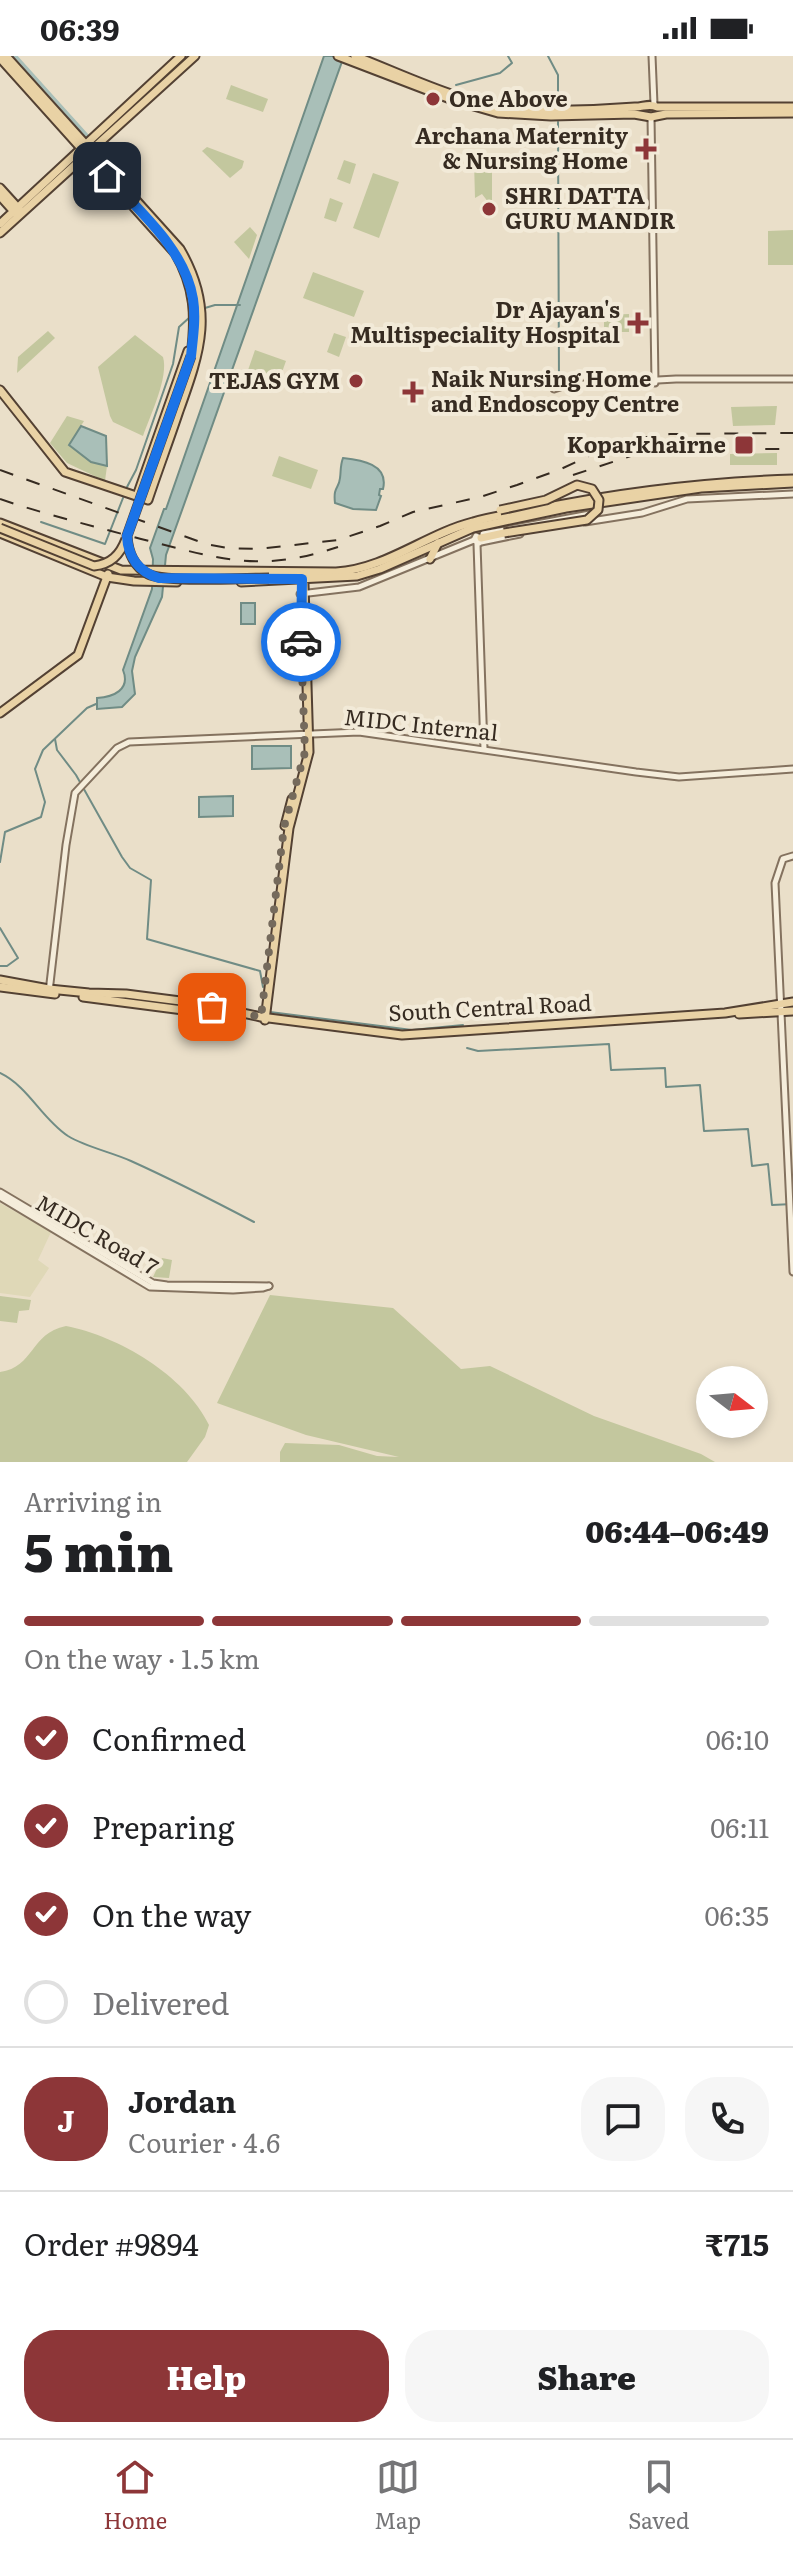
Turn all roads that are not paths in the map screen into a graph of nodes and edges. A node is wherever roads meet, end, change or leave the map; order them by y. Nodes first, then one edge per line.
1 (6, 56) edge
2 (181, 56) edge
3 (195, 56) edge
4 (355, 56) edge
5 (652, 56) edge
6 (0, 58) edge
7 (342, 58) edge
8 (793, 107) edge
9 (652, 111) junction
10 (793, 113) edge
11 (87, 149) junction
12 (0, 188) edge
13 (0, 196) edge
14 (18, 212) junction
15 (0, 224) edge
16 (0, 233) edge
17 (196, 342) junction
18 (192, 356) junction
19 (793, 379) edge
20 (655, 382) junction
21 (0, 387) edge
22 (554, 389) dead end
23 (790, 481) edge
24 (793, 494) edge
25 (134, 495) junction
26 (478, 521) junction
27 (489, 525) junction
28 (0, 528) edge
29 (461, 533) junction
30 (127, 536) junction
31 (478, 539) junction
32 (438, 543) junction
33 (430, 559) junction
34 (111, 568) junction
35 (269, 576) junction
36 (302, 576) junction
37 (107, 577) junction
38 (302, 594) junction
39 (0, 713) edge
40 (306, 734) junction
41 (484, 749) junction
42 (793, 769) edge
43 (793, 856) edge
44 (0, 980) edge
45 (0, 987) edge
46 (49, 991) junction
47 (793, 1002) edge
48 (780, 1008) junction
49 (793, 1011) edge
50 (263, 1019) junction
51 (0, 1194) edge
52 (793, 1272) edge

1 - 11 main road
2 - 11 main road
3 - 11 main road
4 - 9 main road
5 - 9 street
6 - 11 main road
7 - 9 main road
8 - 9 main road
9 - 10 main road
9 - 20 street
11 - 14 main road
11 - 17 main road
12 - 14 main road
13 - 14 main road
14 - 15 main road
14 - 16 main road
17 - 18 main road
17 - 25 main road
17 - 25 main road
18 - 30 main road, bridge
18 - 35 main road, bridge
19 - 20 street
20 - 22 street
21 - 25 main road
23 - 26 main road
23 - 27 main road
24 - 31 street
26 - 31 main road, bridge
26 - 36 main road
27 - 29 main road
27 - 31 main road
28 - 30 main road, bridge
28 - 34 main road
28 - 37 main road
29 - 31 main road
29 - 32 main road
30 - 35 main road, bridge
31 - 33 street
31 - 41 street
32 - 33 main road
32 - 36 main road
33 - 38 street
34 - 36 main road
34 - 37 main road
35 - 36 main road
36 - 37 main road, bridge
36 - 38 main road
37 - 39 main road
38 - 40 main road
40 - 41 street, MIDC Internal
40 - 46 street, MIDC Internal
40 - 50 main road
41 - 42 street, MIDC Internal
43 - 48 street
44 - 46 main road, South Central Road
45 - 46 main road, South Central Road
46 - 50 main road, South Central Road
47 - 48 main road, South Central Road
48 - 49 main road, South Central Road
48 - 50 main road, South Central Road
48 - 52 street
51 - 51 street, MIDC Road 7

